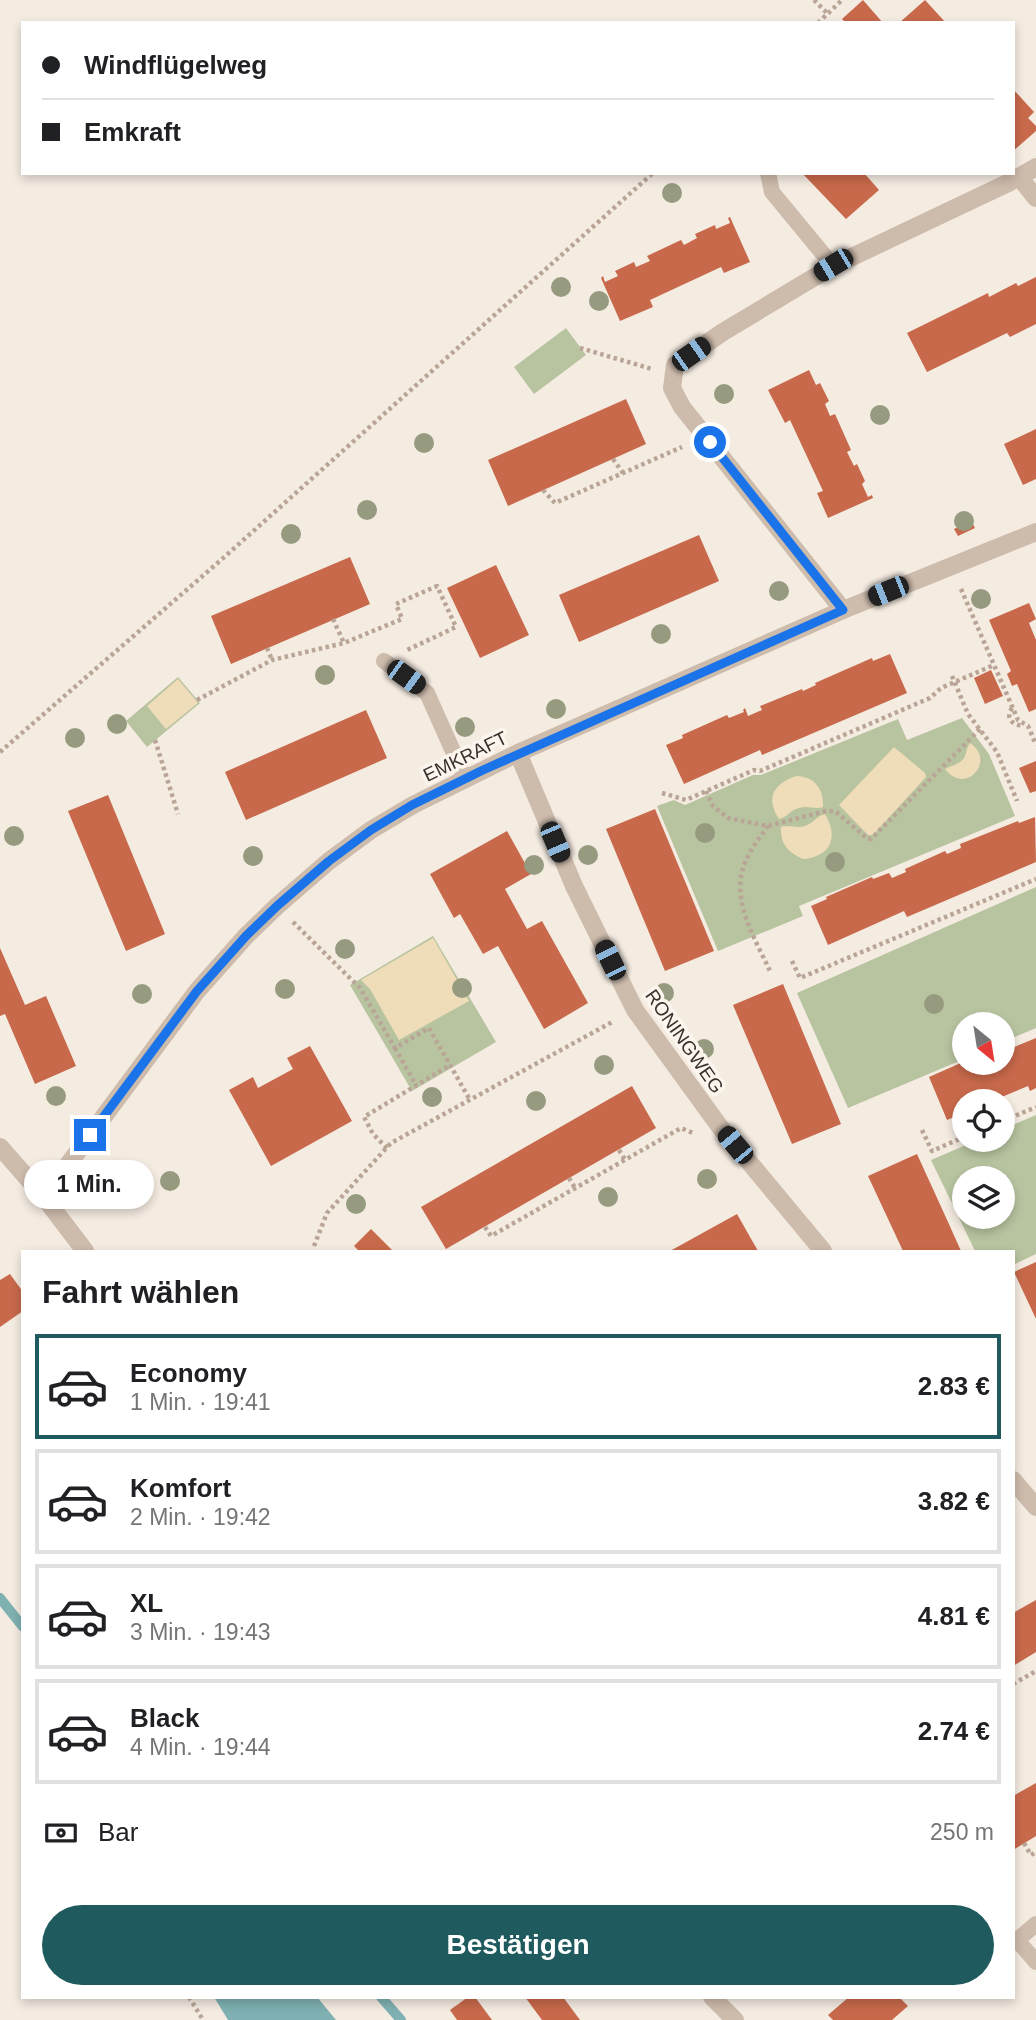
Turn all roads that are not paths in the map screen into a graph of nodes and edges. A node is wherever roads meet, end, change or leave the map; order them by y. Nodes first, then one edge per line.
1 (1036, 167) edge
2 (768, 175) edge
3 (1012, 177) edge
4 (1036, 198) edge
5 (833, 265) junction
6 (1036, 532) edge
7 (843, 610) junction
8 (384, 662) road end
9 (518, 753) junction
10 (465, 778) junction
11 (0, 1147) edge
12 (44, 1197) junction
13 (84, 1250) edge
14 (823, 1250) edge
15 (1015, 1482) edge
16 (1036, 1507) edge
17 (1036, 1924) edge
18 (1036, 1962) edge
19 (714, 1999) edge
20 (735, 2020) edge

1 - 3 street
2 - 5 lane
3 - 4 street
3 - 5 street
5 - 7 street
6 - 7 street, EMKRAFT
7 - 9 street, EMKRAFT
8 - 10 lane
9 - 10 street, EMKRAFT
9 - 14 street, RONINGWEG
10 - 12 street, EMKRAFT
11 - 12 street
12 - 13 street
15 - 16 street
17 - 18 lane
19 - 20 street

